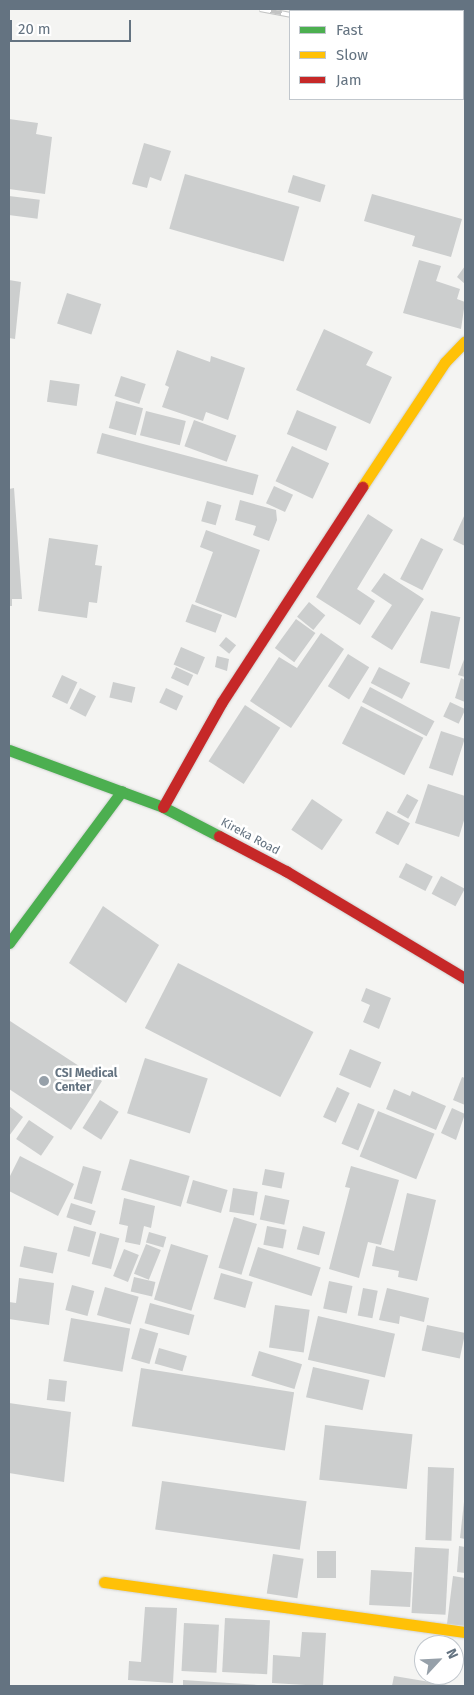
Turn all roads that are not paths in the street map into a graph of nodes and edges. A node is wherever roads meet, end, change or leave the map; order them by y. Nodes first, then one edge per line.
1 (465, 341) edge
2 (9, 750) edge
3 (122, 791) junction
4 (163, 807) junction
5 (9, 943) edge
6 (465, 978) edge
7 (104, 1582) dead end
8 (465, 1632) edge

1 - 4 street
2 - 3 street, Kireka Road
3 - 4 street, Kireka Road
3 - 5 street
4 - 6 street, Kireka Road
7 - 8 street

